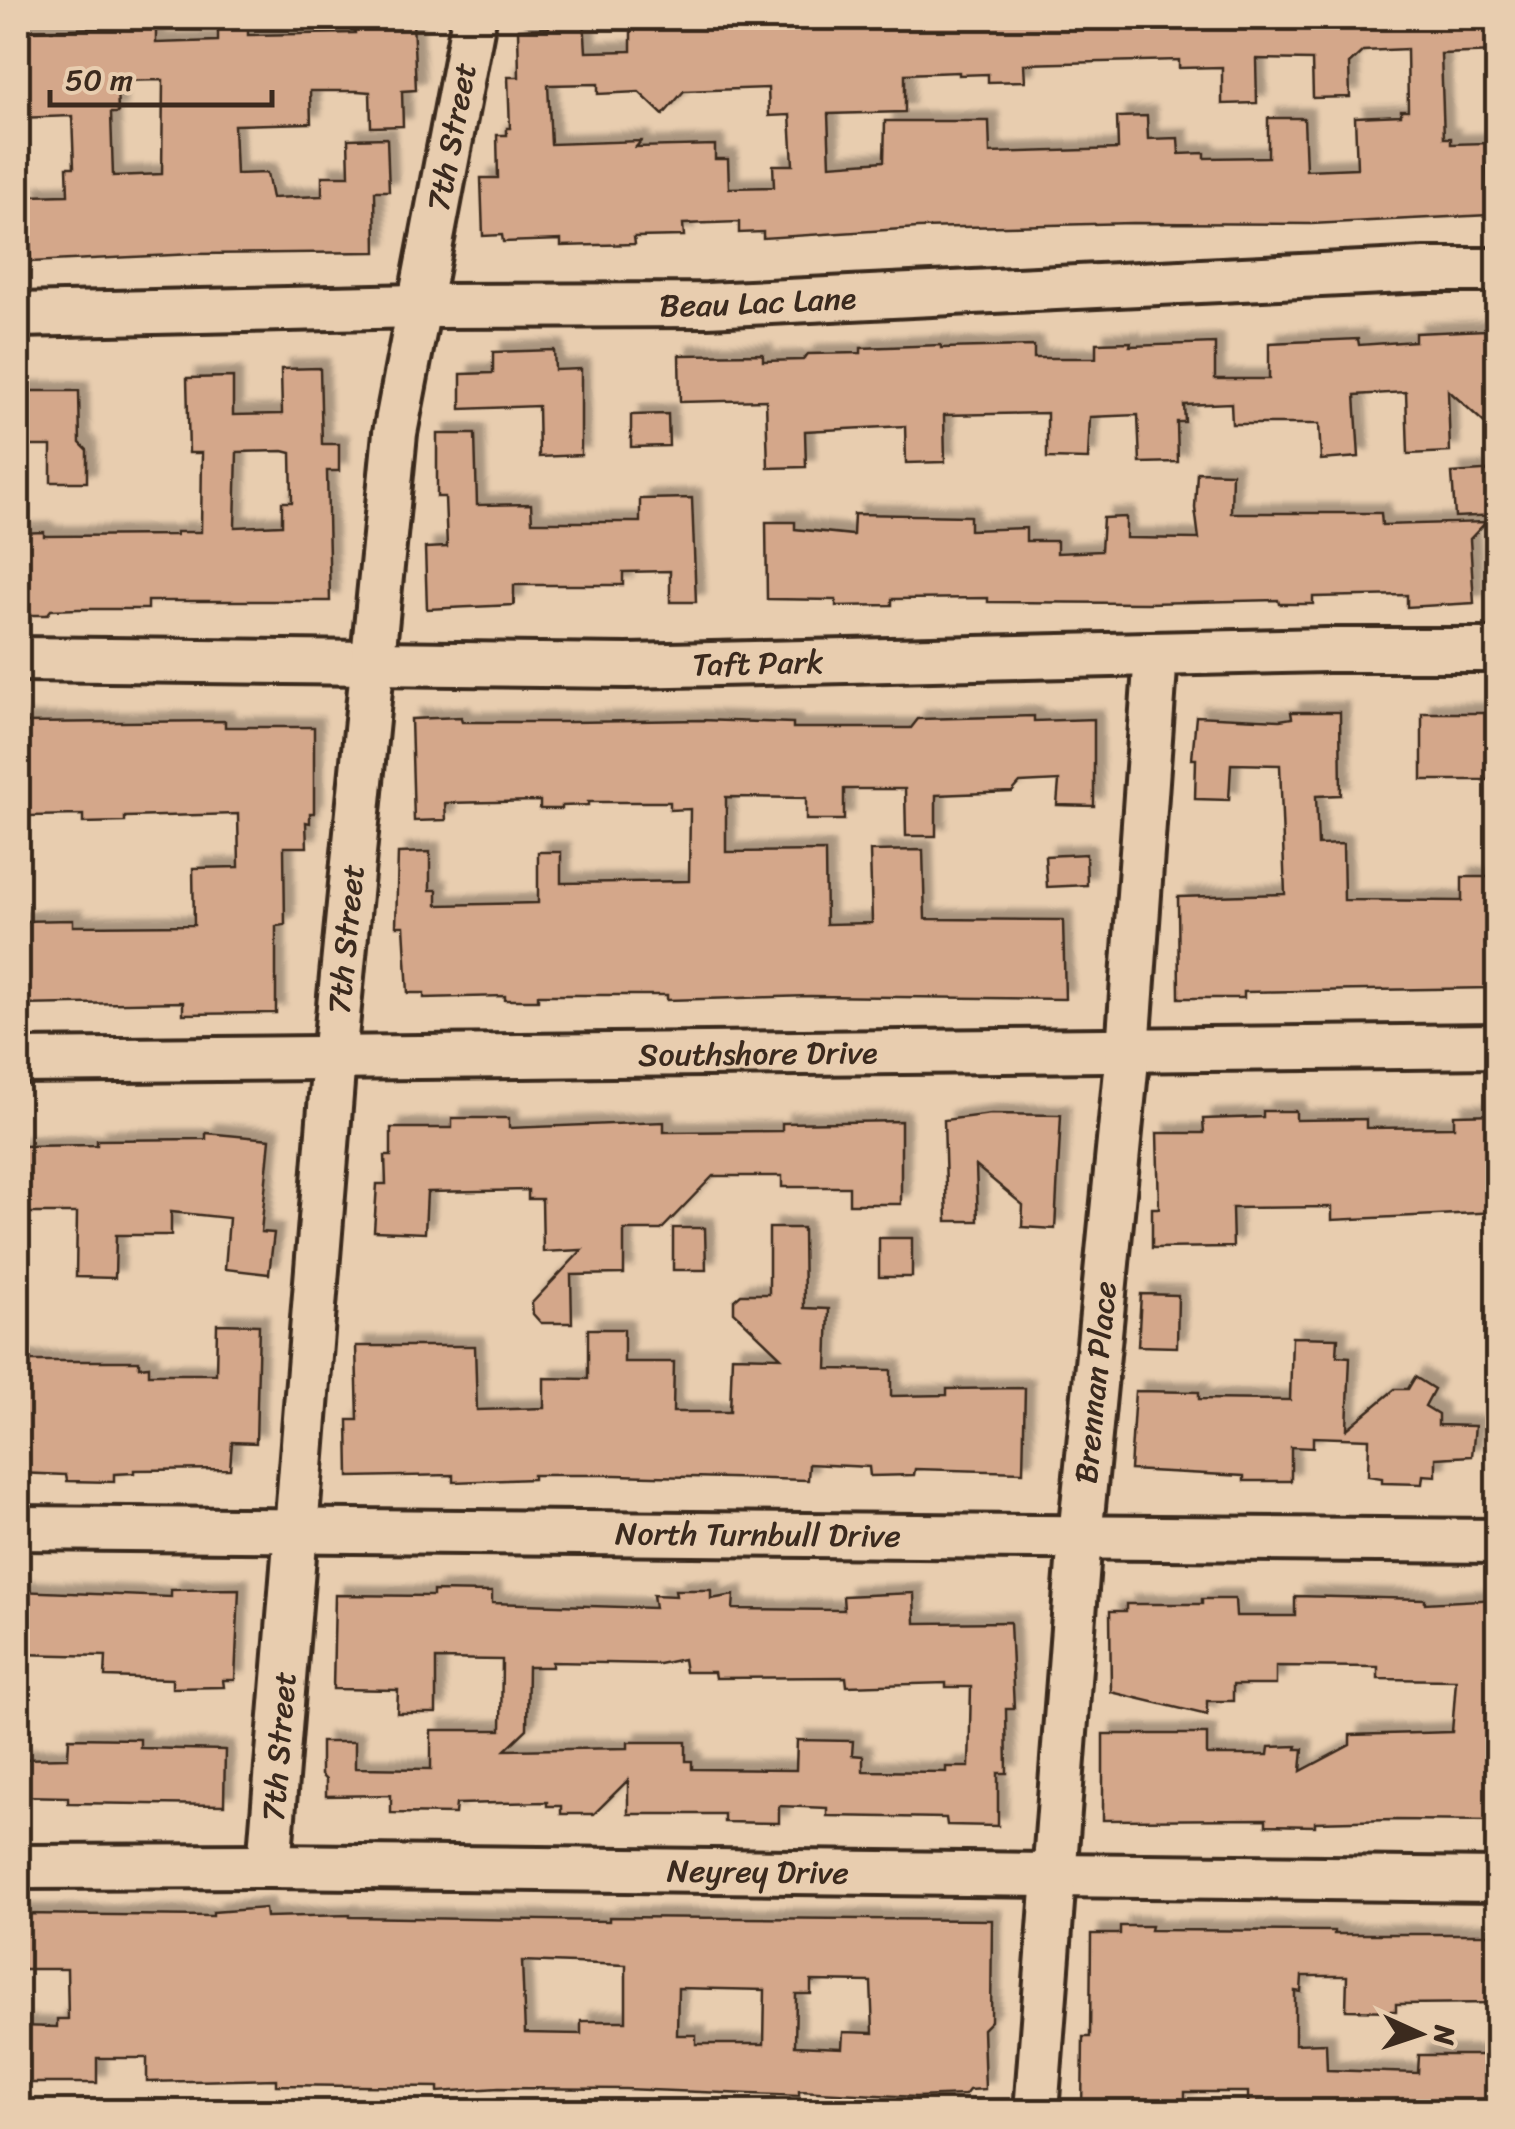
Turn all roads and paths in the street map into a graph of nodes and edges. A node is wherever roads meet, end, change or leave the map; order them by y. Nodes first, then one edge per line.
1 (474, 18) edge
2 (1498, 270) edge
3 (418, 306) junction
4 (18, 315) edge
5 (1498, 650) edge
6 (1156, 654) junction
7 (18, 658) edge
8 (371, 662) junction
9 (1498, 1046) edge
10 (1128, 1050) junction
11 (334, 1058) junction
12 (18, 1061) edge
13 (18, 1528) edge
14 (294, 1532) junction
15 (1080, 1537) junction
16 (1498, 1541) edge
17 (269, 1866) junction
18 (18, 1867) edge
19 (1054, 1877) junction
20 (1498, 1880) edge
21 (1036, 2112) edge

1 - 3 street, 7th Street
2 - 3 street, Beau Lac Lane
3 - 4 street, Beau Lac Lane
3 - 8 street, 7th Street
5 - 6 street, Taft Park
6 - 8 street, Taft Park
6 - 10 street, Brennan Place
7 - 8 street, Taft Park
8 - 11 street, 7th Street
9 - 10 street, Southshore Drive
10 - 11 street, Southshore Drive
10 - 15 street, Brennan Place
11 - 12 street, Southshore Drive
11 - 14 street, 7th Street
13 - 14 street, North Turnbull Drive
14 - 15 street, North Turnbull Drive
14 - 17 street, 7th Street
15 - 16 street, North Turnbull Drive
15 - 19 street, Brennan Place
17 - 18 street, Neyrey Drive
17 - 19 street, Neyrey Drive
19 - 20 street, Neyrey Drive
19 - 21 street, Brennan Place

